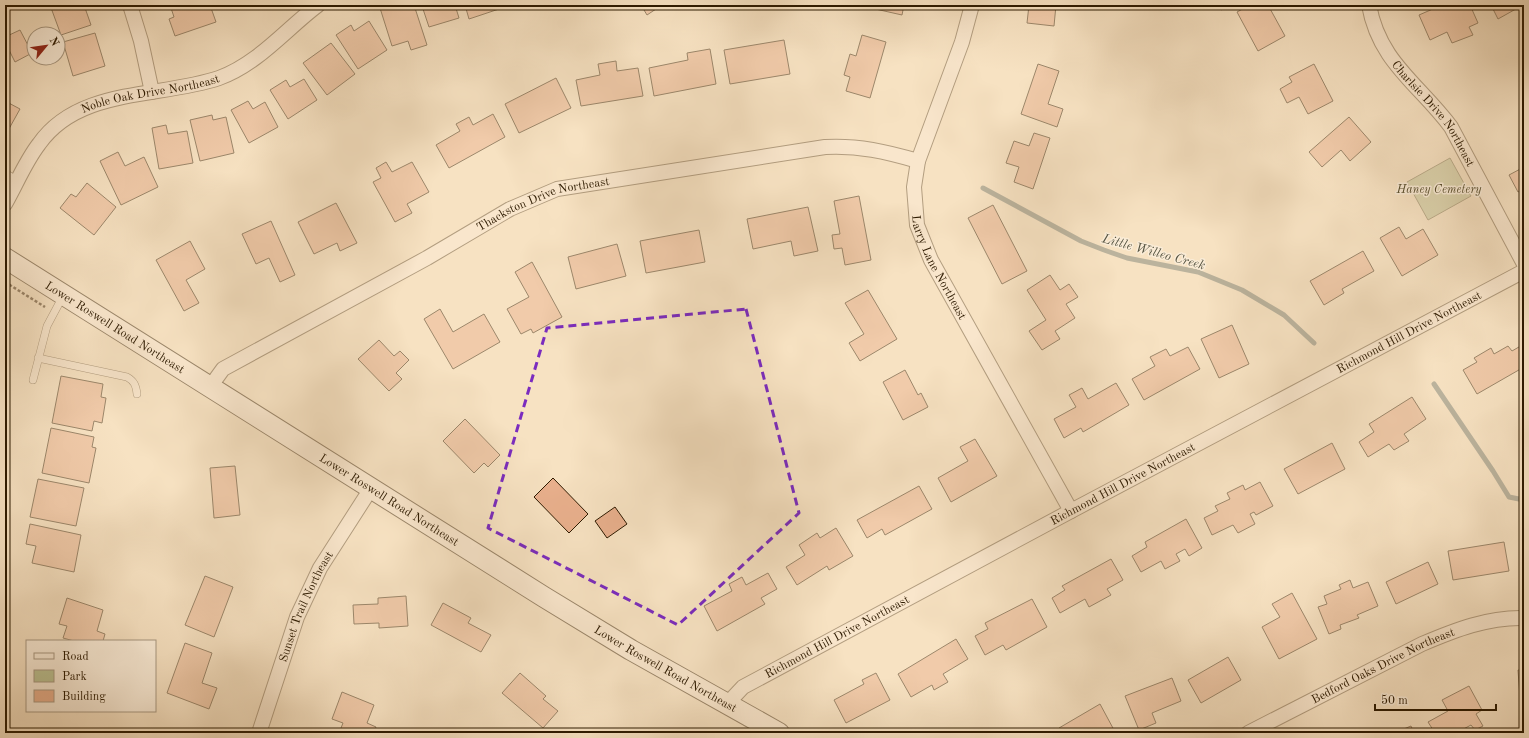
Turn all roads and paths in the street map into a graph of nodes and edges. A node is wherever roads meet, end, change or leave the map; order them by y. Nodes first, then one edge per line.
1 (130, 5) edge
2 (318, 5) edge
3 (972, 5) edge
4 (1369, 5) edge
5 (152, 92) junction
6 (918, 161) junction
7 (5, 173) edge
8 (18, 181) junction
9 (5, 204) edge
10 (5, 258) edge
11 (1524, 264) edge
12 (1524, 271) edge
13 (64, 294) junction
14 (38, 358) junction
15 (33, 380) dead end
16 (210, 387) junction
17 (137, 394) dead end
18 (370, 490) junction
19 (1071, 511) junction
20 (1524, 618) edge
21 (727, 704) junction
22 (259, 733) edge
23 (779, 733) edge
24 (1248, 733) edge

1 - 5 street
2 - 5 street, Noble Oak Drive Northeast
3 - 6 street, Larry Lane Northeast
4 - 11 street, Charlsie Drive Northeast
5 - 8 street, Noble Oak Drive Northeast
6 - 16 street, Thackston Drive Northeast
6 - 19 street, Larry Lane Northeast
7 - 8 lane
8 - 9 street, Noble Oak Drive Northeast
10 - 13 street, Lower Roswell Road Northeast
12 - 19 street, Richmond Hill Drive Northeast
13 - 14 lane
13 - 16 street, Lower Roswell Road Northeast
14 - 15 lane
14 - 17 lane
16 - 18 street, Lower Roswell Road Northeast
18 - 21 street, Lower Roswell Road Northeast
18 - 22 street, Sunset Trail Northeast
19 - 21 street, Richmond Hill Drive Northeast
20 - 24 street, Bedford Oaks Drive Northeast
21 - 23 street, Lower Roswell Road Northeast

